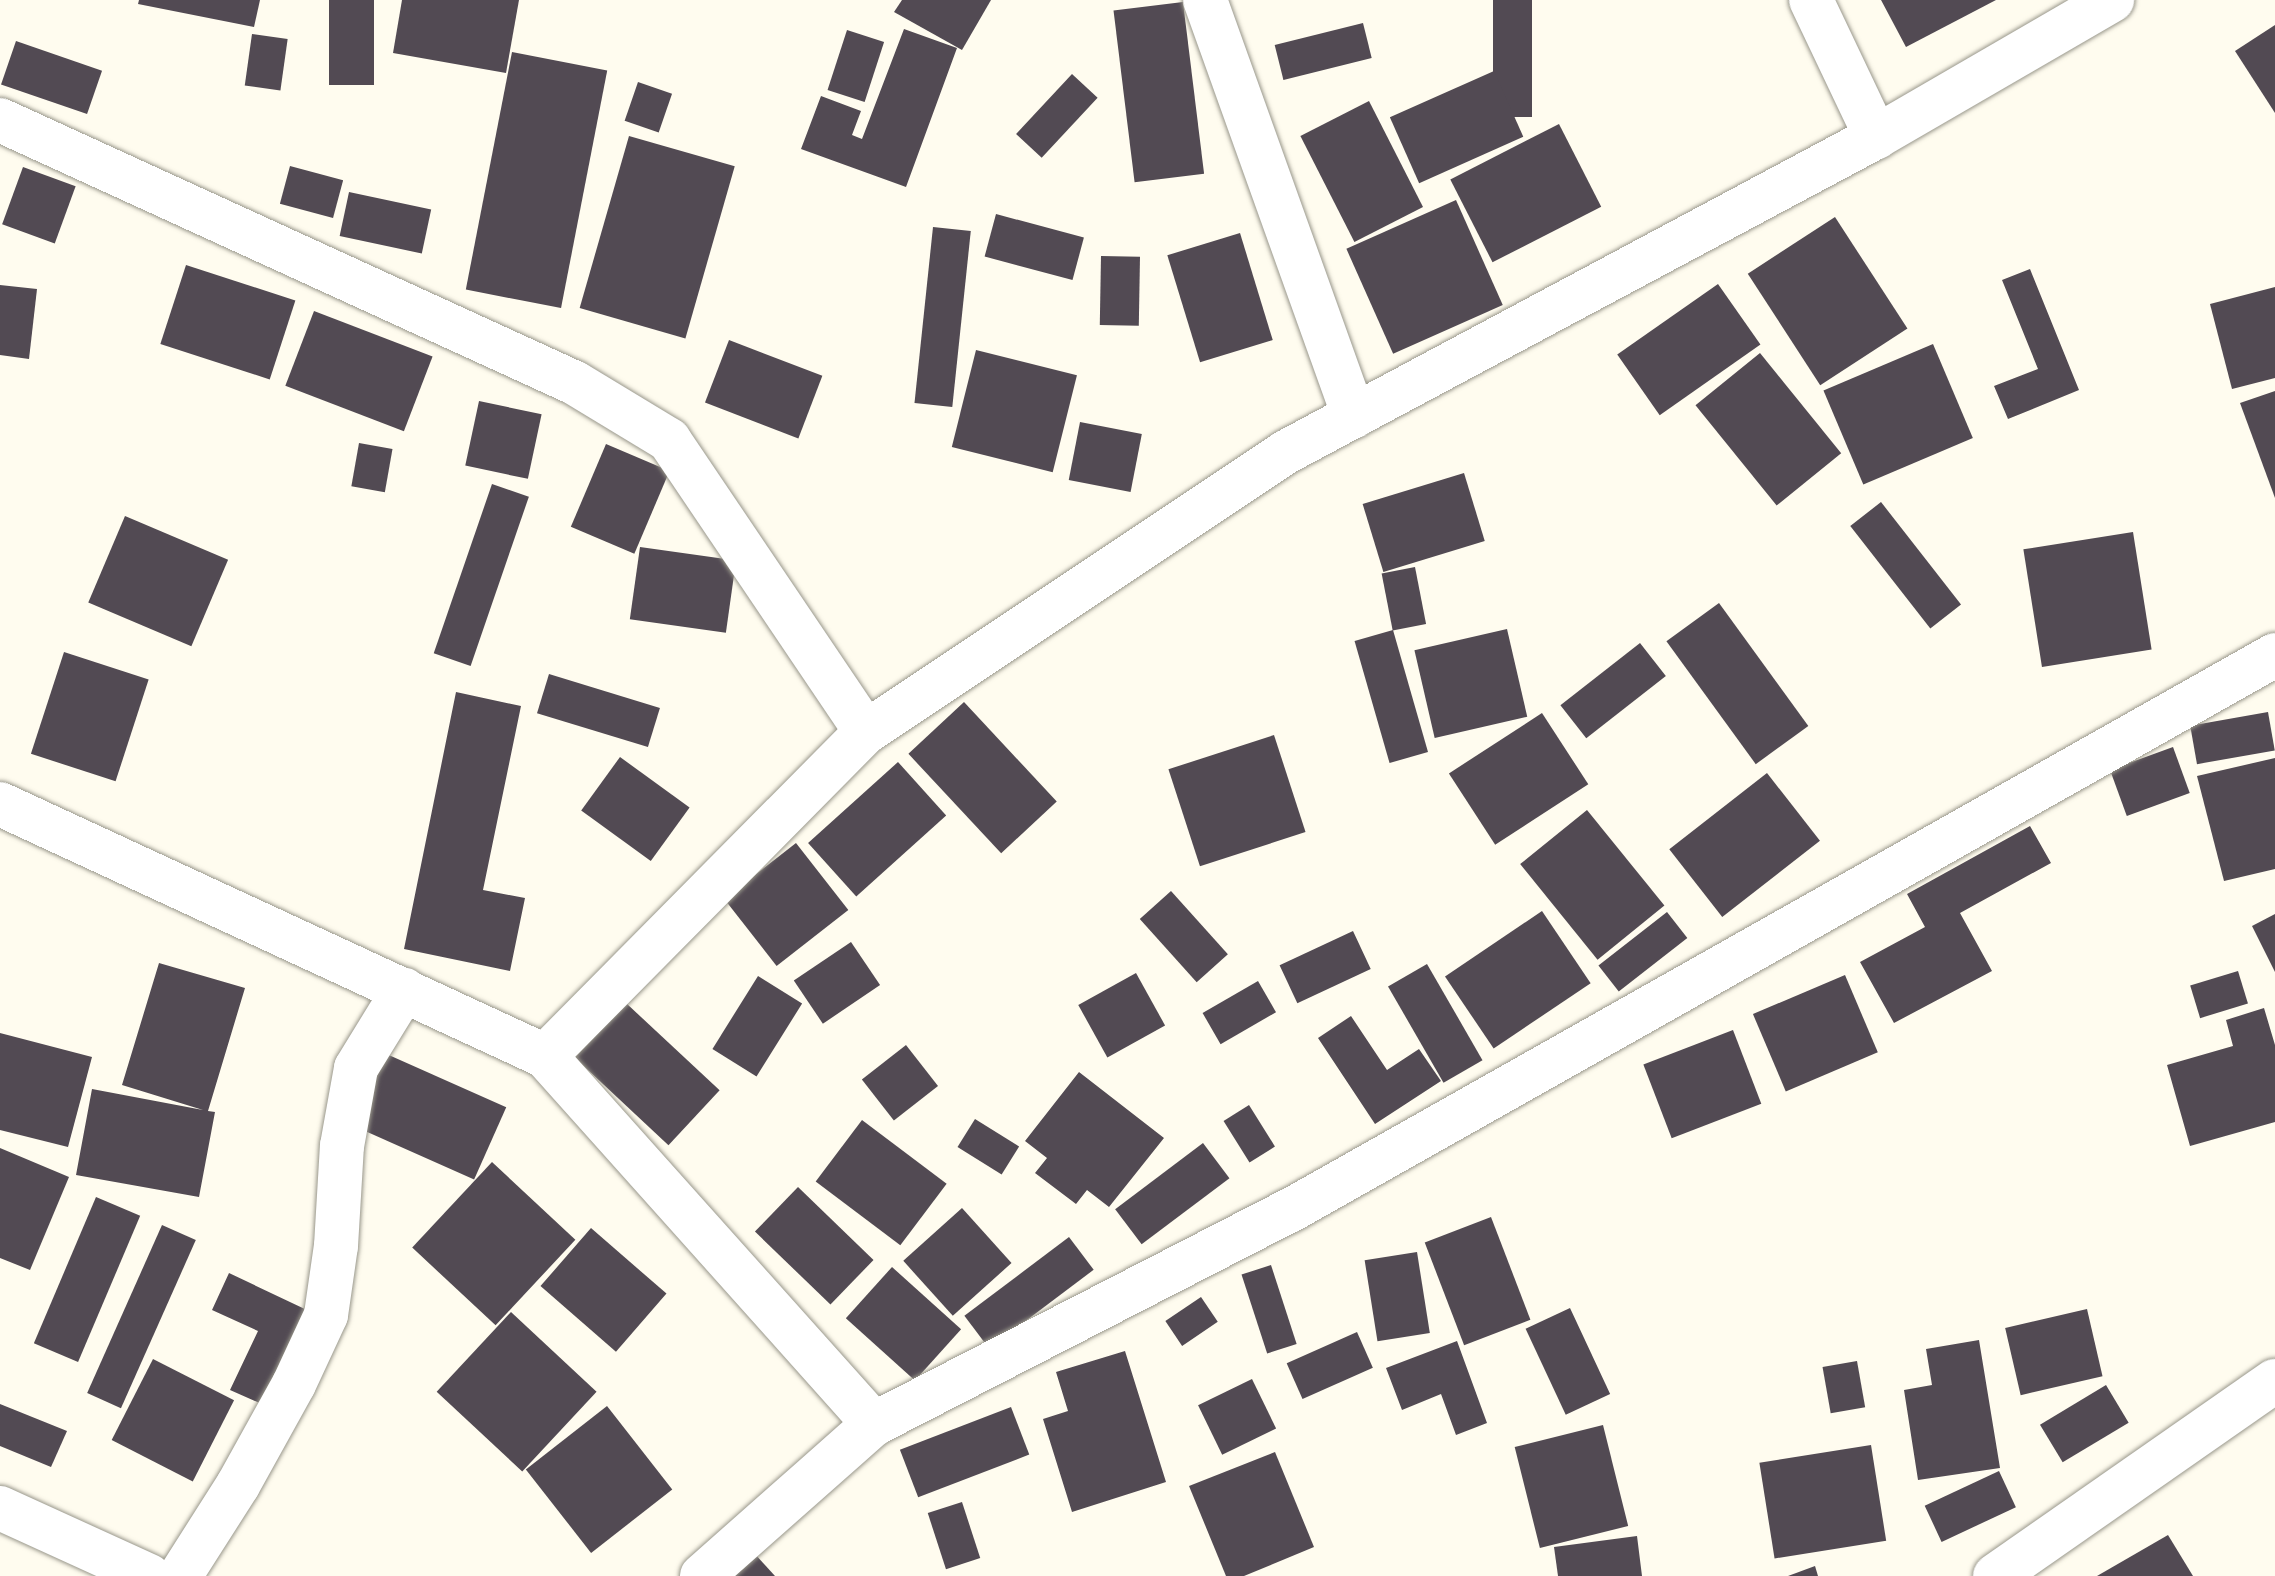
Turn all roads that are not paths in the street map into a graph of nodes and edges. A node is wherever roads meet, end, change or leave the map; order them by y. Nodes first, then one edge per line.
1 (1205, 0) edge
2 (1811, 0) edge
3 (2112, 0) edge
4 (0, 120) edge
5 (1876, 137) junction
6 (1354, 416) junction
7 (2275, 655) edge
8 (866, 732) junction
9 (0, 804) edge
10 (404, 990) junction
11 (545, 1056) junction
12 (2275, 1381) edge
13 (874, 1424) junction
14 (0, 1508) edge
15 (149, 1576) edge
16 (180, 1576) edge
17 (702, 1576) edge
18 (1995, 1576) edge

1 - 6 street
2 - 5 street
3 - 5 street
4 - 8 street
5 - 6 street
6 - 8 street
7 - 13 street
8 - 11 street
9 - 10 street
10 - 11 street
10 - 16 street
11 - 13 street
12 - 18 street
13 - 17 street
14 - 15 street

